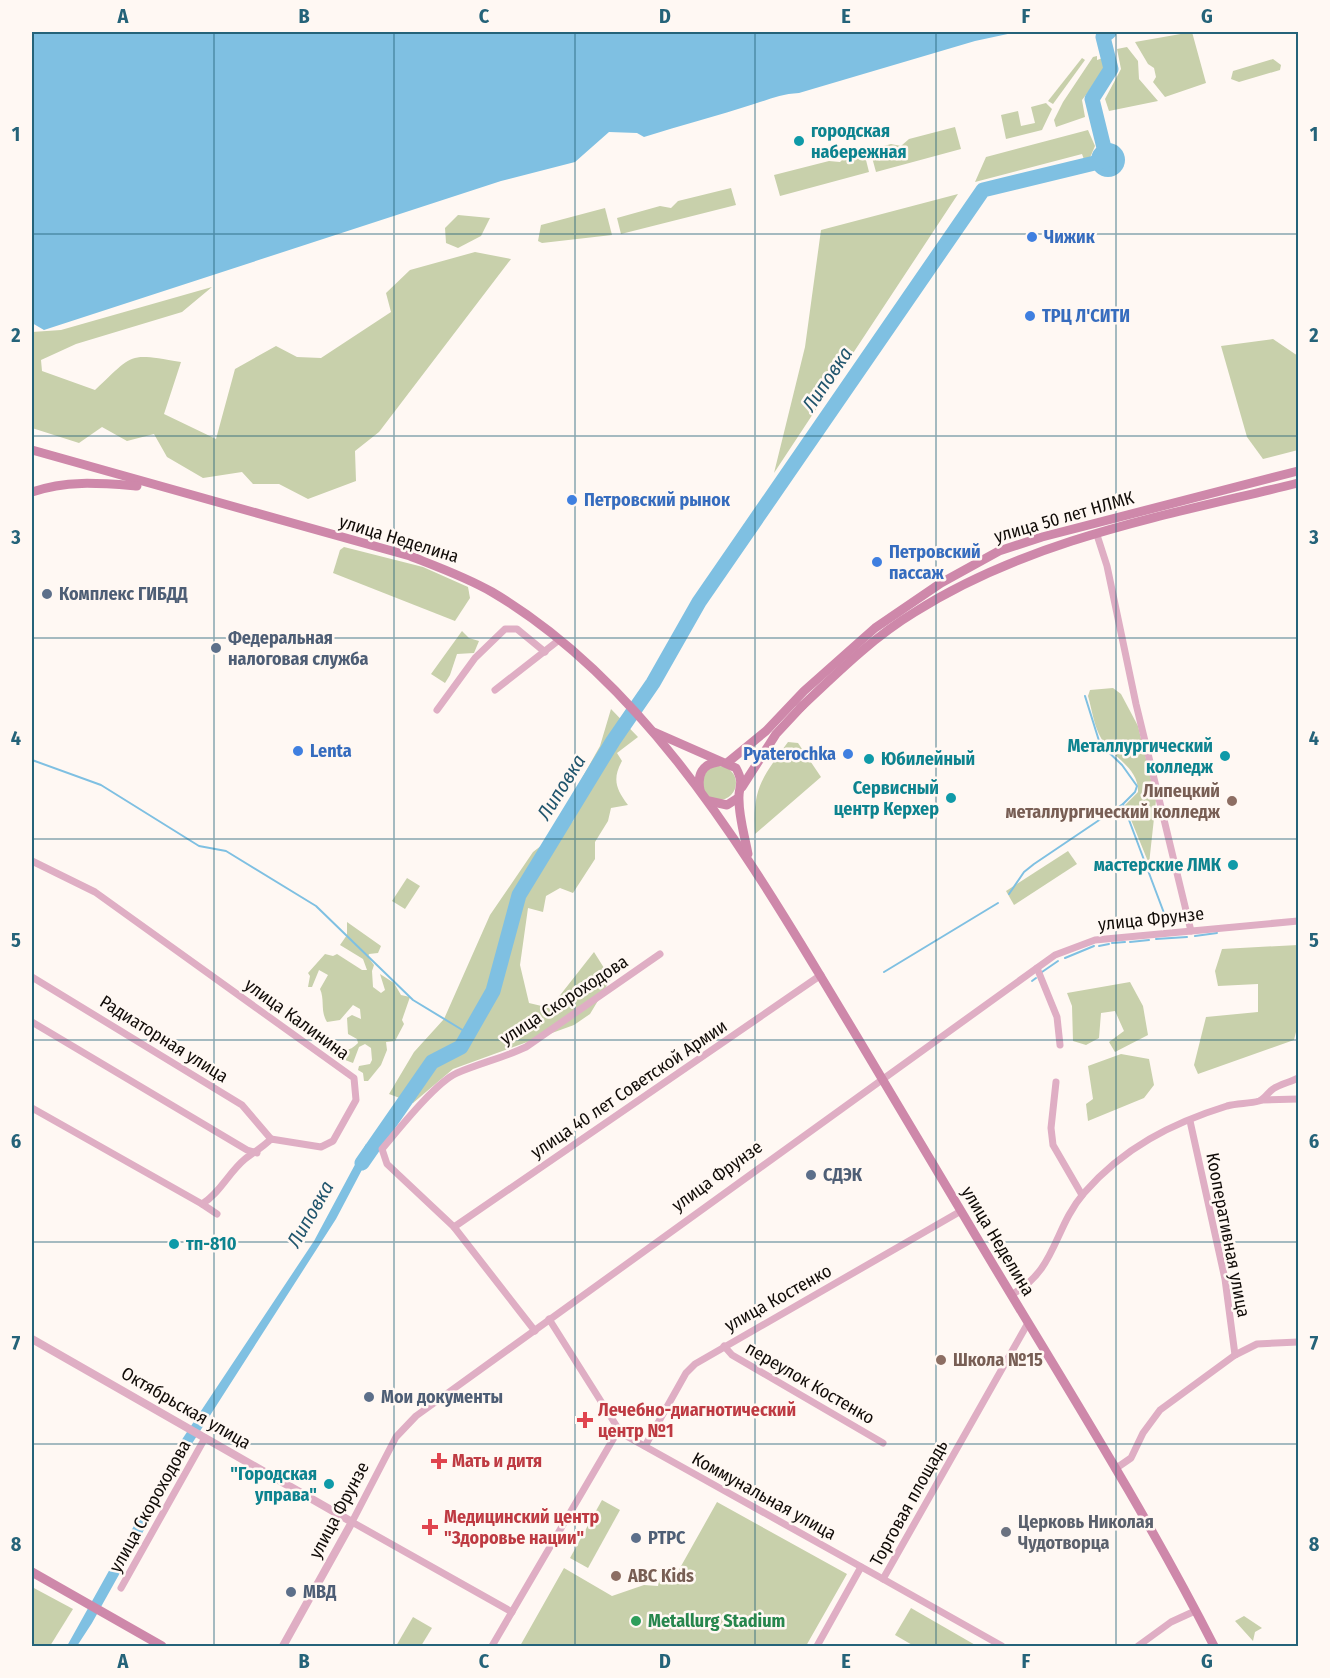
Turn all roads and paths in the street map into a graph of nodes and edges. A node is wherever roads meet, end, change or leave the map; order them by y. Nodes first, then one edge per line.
1 (32, 450) edge
2 (1299, 471) edge
3 (1299, 483) edge
4 (157, 487) junction
5 (32, 492) edge
6 (1097, 535) junction
7 (559, 640) junction
8 (546, 652) junction
9 (495, 690) dead end
10 (437, 710) dead end
11 (652, 730) junction
12 (722, 762) junction
13 (742, 787) junction
14 (700, 790) junction
15 (738, 798) junction
16 (706, 800) junction
17 (748, 855) junction
18 (32, 861) edge
19 (1299, 921) edge
20 (1191, 931) junction
21 (660, 954) dead end
22 (1037, 968) junction
23 (820, 975) junction
24 (32, 976) edge
25 (32, 1022) edge
26 (1060, 1045) dead end
27 (1299, 1078) edge
28 (883, 1079) junction
29 (1056, 1082) dead end
30 (1299, 1099) edge
31 (1262, 1100) junction
32 (32, 1108) edge
33 (1190, 1121) junction
34 (271, 1139) junction
35 (257, 1153) junction
36 (1082, 1195) junction
37 (202, 1204) junction
38 (961, 1211) junction
39 (217, 1214) dead end
40 (454, 1227) junction
41 (1011, 1295) junction
42 (549, 1319) junction
43 (1028, 1323) junction
44 (535, 1331) junction
45 (32, 1339) edge
46 (1299, 1342) edge
47 (724, 1346) junction
48 (1235, 1355) junction
49 (621, 1433) junction
50 (203, 1437) junction
51 (883, 1443) dead end
52 (645, 1446) junction
53 (1114, 1468) junction
54 (352, 1522) junction
55 (861, 1568) junction
56 (32, 1572) edge
57 (883, 1579) junction
58 (121, 1588) dead end
59 (1195, 1611) junction
60 (512, 1612) junction
61 (162, 1647) edge
62 (284, 1647) edge
63 (492, 1647) edge
64 (817, 1647) edge
65 (1002, 1647) edge
66 (1138, 1647) edge
67 (1214, 1647) edge

1 - 4 main road
2 - 12 main road, улица 50 лет НЛМК
3 - 6 main road, улица 50 лет НЛМК
4 - 5 main road
4 - 7 main road, улица Неделина
6 - 13 main road, улица 50 лет НЛМК
6 - 20 street
7 - 8 street
7 - 11 main road, улица Неделина
8 - 9 street
8 - 10 street
11 - 12 main road
11 - 14 main road
12 - 13 main road
12 - 14 main road
13 - 15 main road
14 - 16 main road
15 - 16 main road
15 - 17 main road
16 - 17 main road
17 - 23 main road, улица Неделина
18 - 34 street, улица Калинина
19 - 20 street, улица Фрунзе
20 - 22 street, улица Фрунзе
21 - 40 street, улица Скороходова
22 - 26 street
22 - 28 street, улица Фрунзе
23 - 28 main road, улица Неделина
23 - 40 street, улица 40 лет Советской Армии
24 - 34 street, Радиаторная улица
25 - 35 street
27 - 31 street
28 - 38 main road, улица Неделина
28 - 42 street, улица Фрунзе
29 - 36 street
30 - 31 street
31 - 33 street
32 - 37 street
33 - 36 street
33 - 48 street, Кооперативная улица
34 - 35 street
35 - 37 street
36 - 41 street
37 - 39 street
38 - 41 main road, улица Неделина
38 - 47 street, улица Костенко
40 - 44 street
41 - 43 main road, улица Неделина
42 - 44 street, улица Фрунзе
42 - 49 street, Коммунальная улица
43 - 53 main road, улица Неделина
43 - 57 street, Торговая площадь
44 - 54 street, улица Фрунзе
45 - 50 street, Октябрьская улица
46 - 48 street
47 - 51 street, переулок Костенко
47 - 52 street, улица Костенко
48 - 53 street
49 - 52 street, Коммунальная улица
49 - 60 street
50 - 54 street, Октябрьская улица
50 - 58 street, улица Скороходова
52 - 55 street, Коммунальная улица
53 - 59 main road, улица Неделина
54 - 60 street, Октябрьская улица
54 - 62 street, улица Фрунзе
55 - 57 street, Коммунальная улица
55 - 64 street
56 - 61 main road
57 - 65 street, Торговая площадь
59 - 66 street
59 - 67 main road, улица Неделина
60 - 63 street

